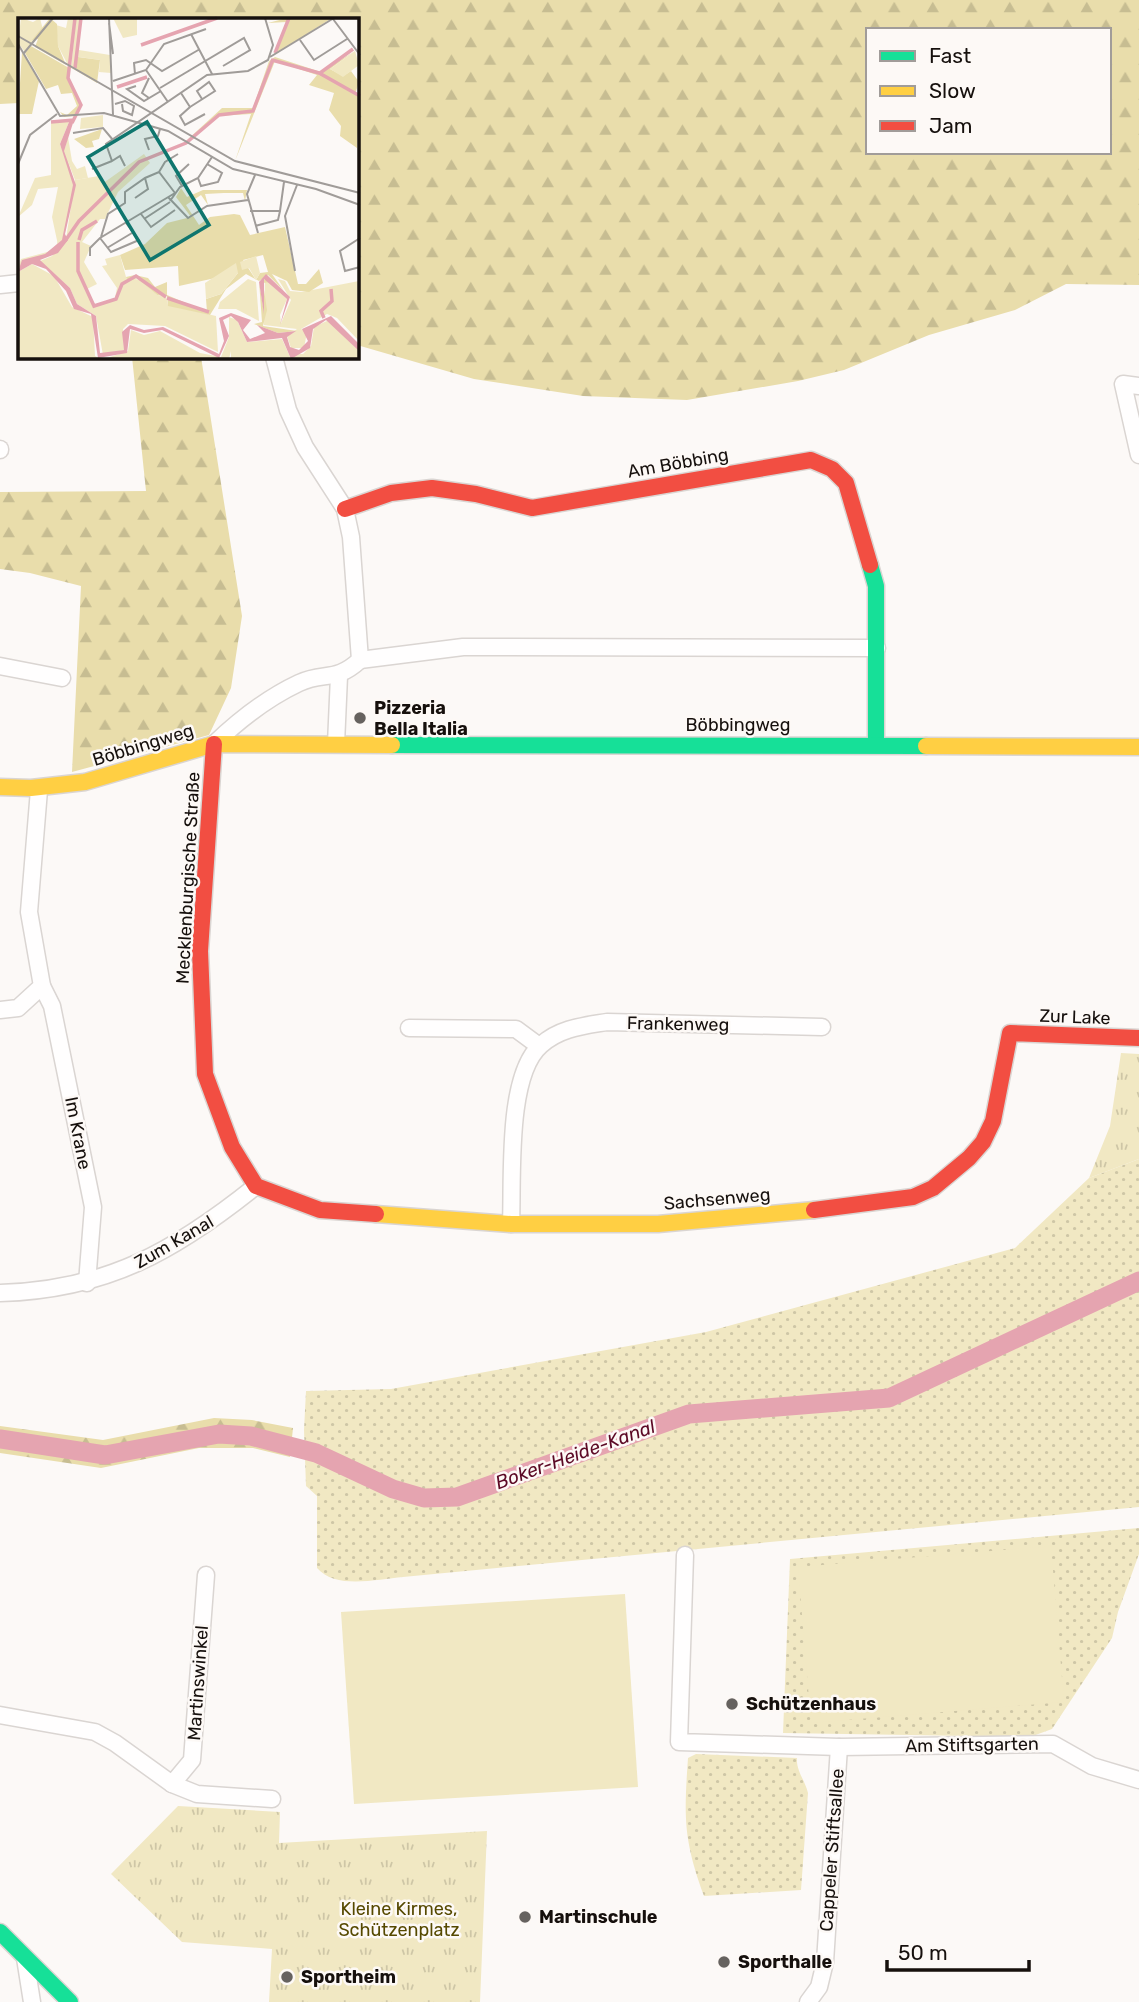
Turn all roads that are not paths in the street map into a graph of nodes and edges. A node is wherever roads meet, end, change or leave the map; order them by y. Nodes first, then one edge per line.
1 (18, 283) edge
2 (0, 285) edge
3 (275, 359) edge
4 (1139, 386) edge
5 (1139, 455) edge
6 (345, 509) junction
7 (877, 648) junction
8 (360, 660) junction
9 (0, 666) edge
10 (339, 676) junction
11 (62, 678) dead end
12 (214, 744) junction
13 (336, 744) junction
14 (876, 745) junction
15 (1139, 747) edge
16 (0, 787) edge
17 (39, 790) junction
18 (42, 986) junction
19 (0, 1010) edge
20 (822, 1027) dead end
21 (409, 1028) dead end
22 (1010, 1033) joint
23 (1139, 1038) edge
24 (539, 1046) junction
25 (256, 1186) junction
26 (511, 1224) junction
27 (87, 1283) junction
28 (0, 1293) edge
29 (685, 1555) dead end
30 (206, 1575) dead end
31 (0, 1715) edge
32 (839, 1747) junction
33 (1139, 1780) edge
34 (172, 1784) junction
35 (272, 1799) dead end
36 (0, 1932) edge
37 (25, 1958) junction
38 (32, 2002) edge
39 (70, 2002) edge
40 (808, 2002) edge

1 - 2 street
3 - 6 street
4 - 5 street
6 - 7 street, Am Böbbing
6 - 8 street
7 - 8 street
7 - 14 street, Am Böbbing
8 - 10 street
9 - 11 street
10 - 12 street, Böbbingweg
10 - 13 street
12 - 13 street, Böbbingweg
12 - 17 street, Böbbingweg
12 - 25 street, Mecklenburgische Straße
13 - 14 street, Böbbingweg
14 - 15 street, Böbbingweg
16 - 17 street, Böbbingweg
17 - 18 street, Im Krane
18 - 19 street
18 - 27 street, Im Krane
20 - 24 street, Frankenweg
21 - 24 street
22 - 23 street, Zur Lake
22 - 26 street, Sachsenweg
24 - 26 street
25 - 26 street, Sachsenweg
25 - 27 street, Zum Kanal
27 - 28 street, Zum Kanal
29 - 32 street, Cappeler Stiftsallee
30 - 34 street, Martinswinkel
31 - 34 street
32 - 33 street, Am Stiftsgarten
32 - 40 street, Cappeler Stiftsallee
34 - 35 street
36 - 37 street
37 - 38 street
37 - 39 street

